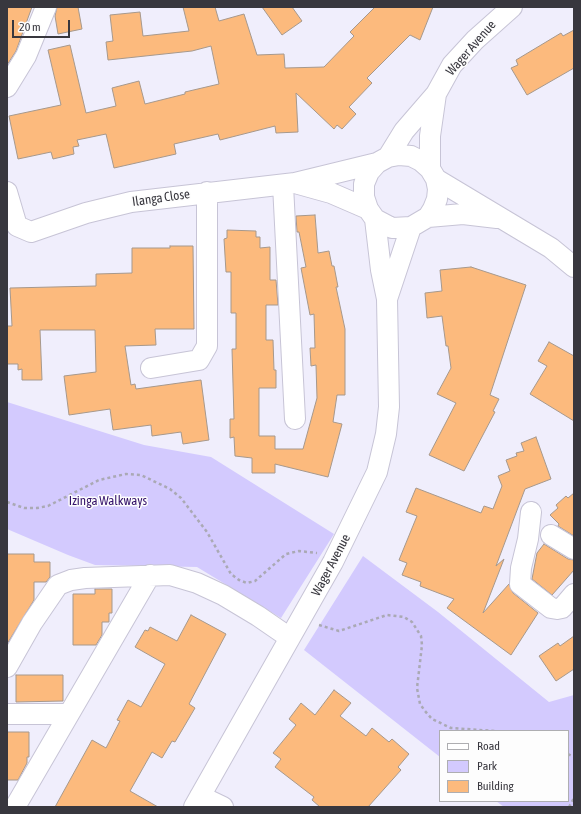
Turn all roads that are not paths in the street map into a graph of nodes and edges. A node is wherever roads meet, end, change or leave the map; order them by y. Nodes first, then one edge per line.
1 (46, 7) edge
2 (512, 7) edge
3 (7, 87) edge
4 (436, 94) junction
5 (383, 160) junction
6 (433, 174) junction
7 (289, 184) junction
8 (7, 192) edge
9 (207, 192) junction
10 (372, 214) junction
11 (428, 217) junction
12 (503, 219) junction
13 (411, 227) junction
14 (574, 267) edge
15 (387, 299) junction
16 (151, 368) dead end
17 (295, 419) dead end
18 (531, 512) dead end
19 (551, 535) dead end
20 (574, 549) edge
21 (150, 575) junction
22 (574, 594) edge
23 (290, 638) junction
24 (7, 667) edge
25 (7, 714) edge
26 (67, 714) junction
27 (197, 801) edge
28 (16, 807) edge
29 (223, 807) edge

1 - 3 street
2 - 4 street, Wager Avenue
4 - 5 street
4 - 6 street
5 - 6 street
5 - 7 street
5 - 10 street
6 - 11 street
6 - 12 street
7 - 9 street, Ilanga Close
7 - 10 street
7 - 17 street
8 - 9 street, Ilanga Close
9 - 16 street
10 - 13 street
10 - 15 street
11 - 12 street
11 - 13 street
12 - 14 street
13 - 15 street
15 - 23 street, Wager Avenue
18 - 22 street
19 - 20 street
21 - 23 street
21 - 24 street
21 - 26 street
23 - 27 street, Wager Avenue
25 - 26 street
26 - 28 street
27 - 29 street

